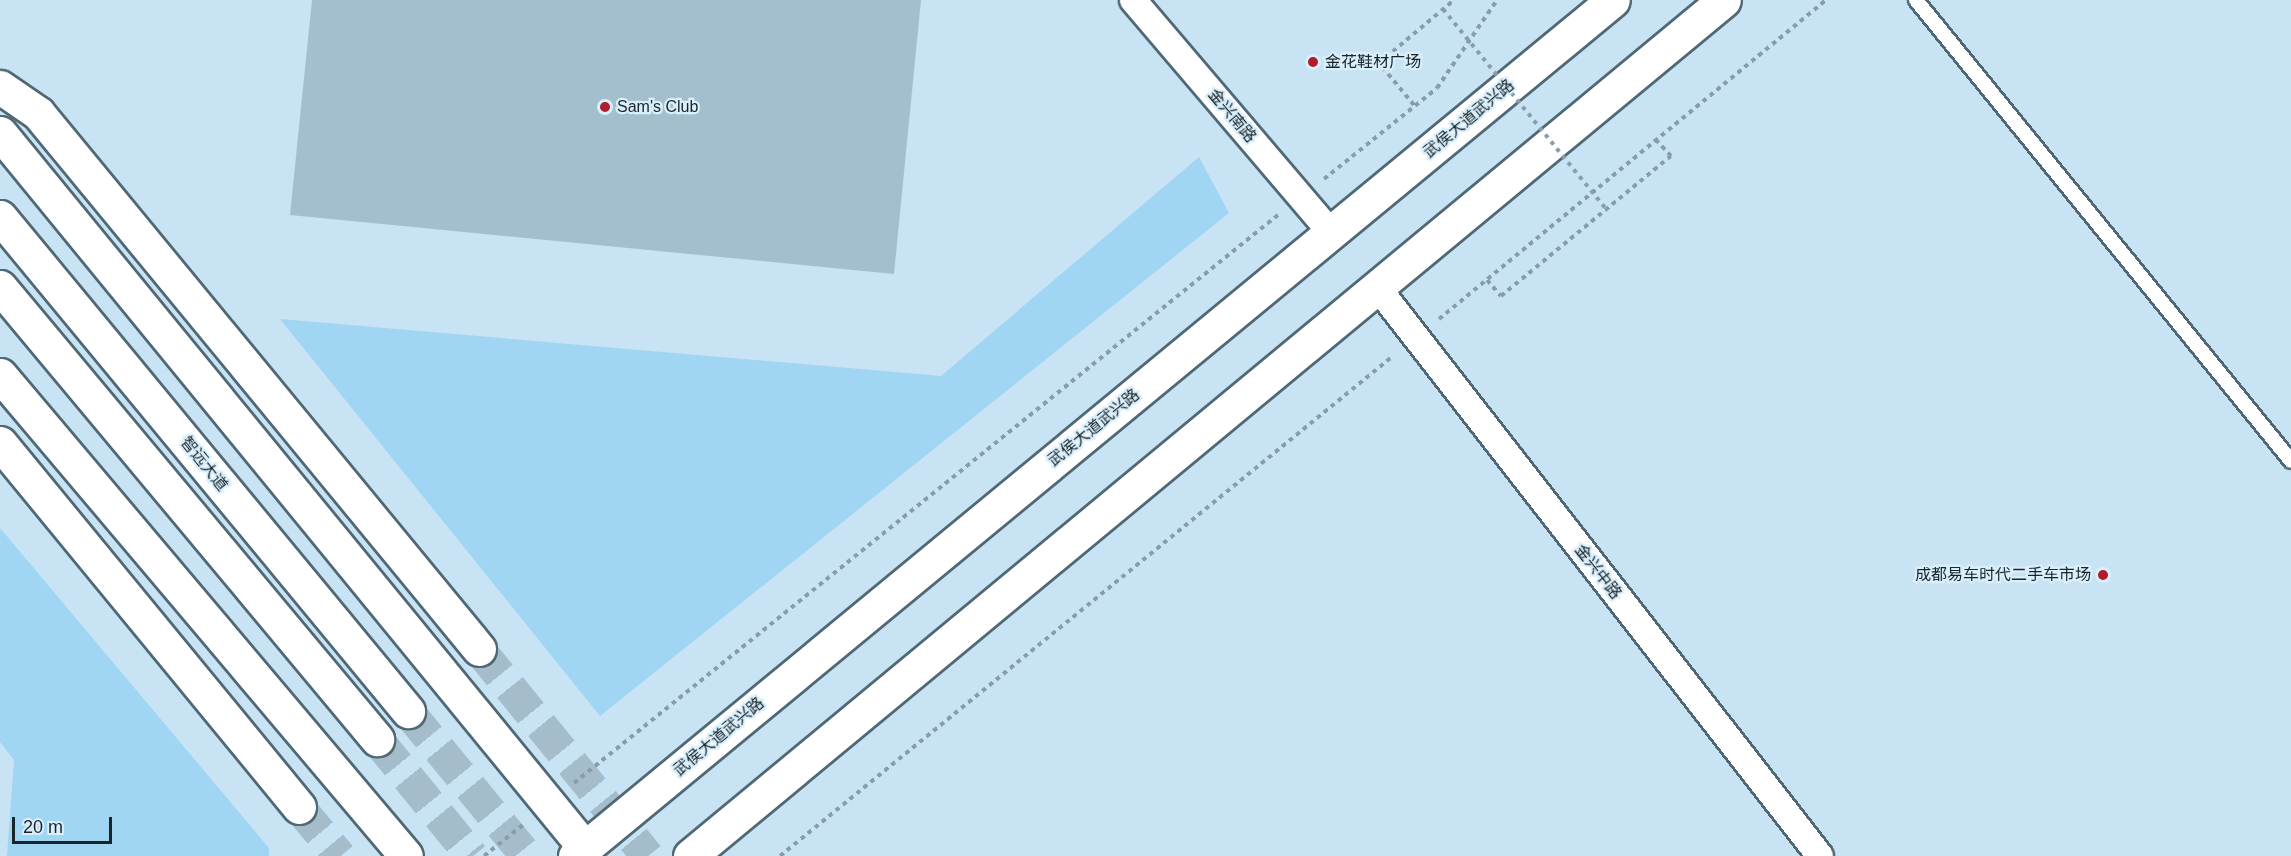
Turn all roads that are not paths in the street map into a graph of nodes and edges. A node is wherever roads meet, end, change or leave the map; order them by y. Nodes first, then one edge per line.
1 (1133, 0) edge
2 (1613, 0) edge
3 (1724, 0) edge
4 (1916, 0) edge
5 (0, 87) edge
6 (0, 133) edge
7 (0, 217) edge
8 (1331, 233) junction
9 (0, 287) edge
10 (1377, 287) junction
11 (0, 375) edge
12 (0, 443) edge
13 (2291, 461) edge
14 (479, 649) tunnel mouth
15 (408, 711) tunnel mouth
16 (377, 739) tunnel mouth
17 (300, 807) tunnel mouth
18 (580, 852) edge
19 (406, 856) edge
20 (690, 856) edge
21 (1820, 856) edge

1 - 8 street, 金兴南路
2 - 8 main road, 武侯大道武兴路
3 - 10 main road
4 - 13 lane
5 - 14 main road
6 - 18 main road
7 - 15 main road, 智远大道
8 - 18 main road, 武侯大道武兴路
9 - 16 main road
10 - 20 main road
10 - 21 street, 金兴中路
11 - 19 main road
12 - 17 main road

